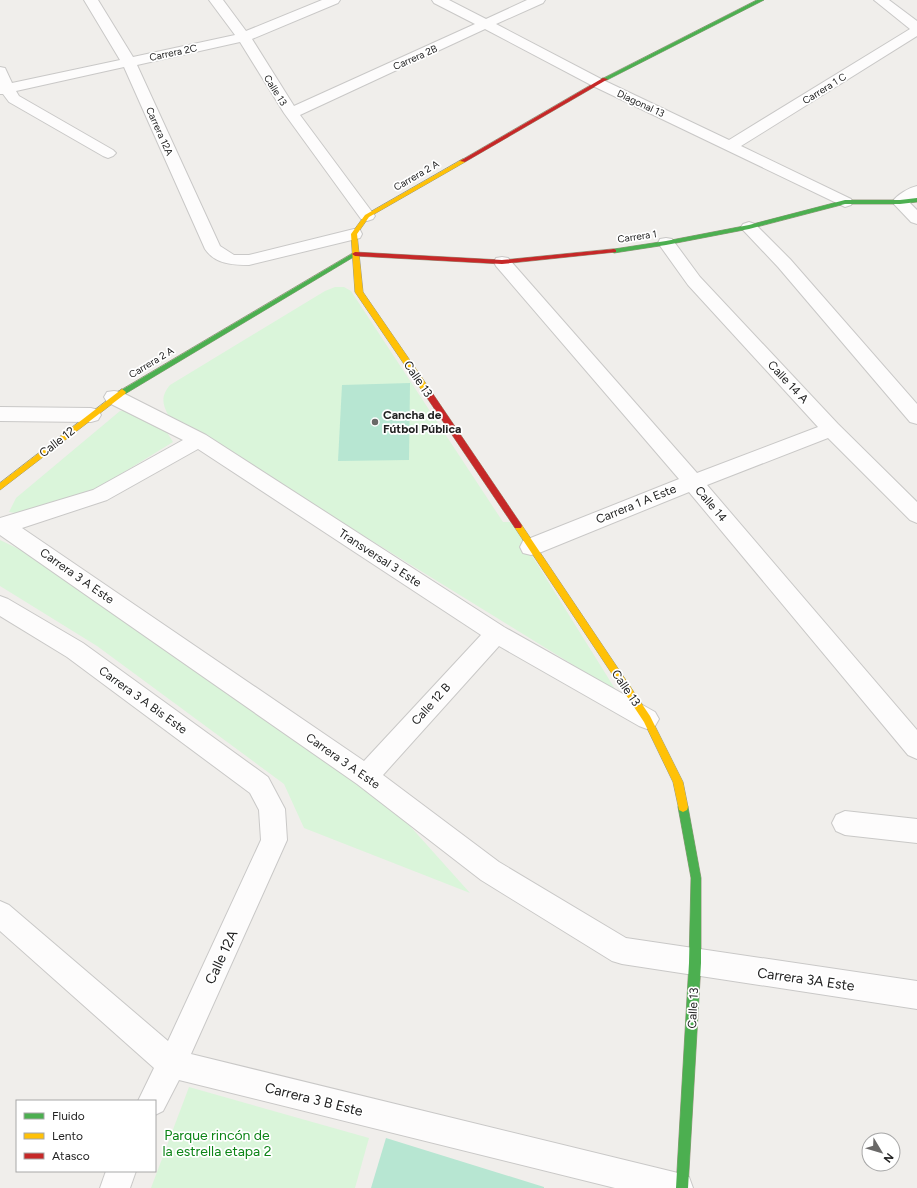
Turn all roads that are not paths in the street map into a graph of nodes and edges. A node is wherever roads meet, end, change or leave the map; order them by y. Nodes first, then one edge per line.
1 (91, 0) edge
2 (216, 0) edge
3 (333, 0) edge
4 (439, 0) edge
5 (538, 0) edge
6 (761, 0) edge
7 (881, 0) edge
8 (487, 24) junction
9 (917, 29) edge
10 (244, 37) junction
11 (128, 61) junction
12 (0, 72) edge
13 (598, 83) junction
14 (4, 89) edge
15 (291, 113) junction
16 (730, 146) junction
17 (108, 153) dead end
18 (917, 191) edge
19 (917, 200) edge
20 (845, 202) junction
21 (900, 202) junction
22 (367, 216) junction
23 (917, 219) edge
24 (749, 227) junction
25 (354, 234) junction
26 (666, 243) junction
27 (355, 254) junction
28 (502, 262) junction
29 (114, 397) junction
30 (0, 414) edge
31 (91, 416) junction
32 (917, 417) edge
33 (831, 429) junction
34 (199, 440) junction
35 (692, 482) junction
36 (0, 487) edge
37 (917, 516) edge
38 (2, 526) edge
39 (531, 547) junction
40 (0, 605) edge
41 (496, 633) junction
42 (647, 719) junction
43 (917, 748) edge
44 (366, 776) junction
45 (272, 809) joint
46 (845, 823) dead end
47 (917, 831) edge
48 (0, 914) edge
49 (696, 963) junction
50 (917, 995) edge
51 (172, 1064) junction
52 (154, 1100) edge
53 (121, 1172) edge
54 (115, 1188) edge
55 (678, 1188) edge
56 (682, 1188) edge

1 - 11 street, Carrera 12A
2 - 10 street, Calle 13
3 - 10 street, Carrera 2C
4 - 8 street, Diagonal 13
5 - 8 street, Carrera 2B
6 - 13 street, Carrera 2 A
7 - 9 street
8 - 13 street, Diagonal 13
8 - 15 street, Carrera 2B
9 - 16 street, Carrera 1 C
10 - 11 street, Carrera 2C
10 - 15 street, Calle 13
11 - 14 street, Carrera 2C
11 - 25 street, Carrera 12A
12 - 14 street
13 - 16 street, Diagonal 13
13 - 22 street, Carrera 2 A
14 - 17 street
15 - 22 street, Calle 13
16 - 20 street, Diagonal 13
18 - 21 street
19 - 21 street, Carrera 1
20 - 21 street, Carrera 1
20 - 24 street, Carrera 1
21 - 23 street
22 - 25 street, Carrera 2 A
24 - 26 street, Carrera 1
24 - 32 street
25 - 27 street
26 - 28 street, Carrera 1
26 - 33 street, Calle 14 A
27 - 28 street, Carrera 1
27 - 29 street, Carrera 2 A
27 - 39 street, Calle 13
28 - 35 street, Calle 14
29 - 31 street, Calle 12
29 - 34 street, Transversal 3 Este
30 - 31 street
31 - 36 street, Calle 12
33 - 35 street, Carrera 1 A Este
33 - 37 street, Calle 14 A
34 - 38 street
34 - 41 street, Transversal 3 Este
35 - 39 street, Carrera 1 A Este
35 - 43 street, Calle 14
38 - 44 street, Carrera 3 A Este
39 - 42 street, Calle 13
40 - 45 street, Carrera 3 A Bis Este
41 - 42 street, Transversal 3 Este
41 - 44 street, Calle 12 B
42 - 49 street, Calle 13
44 - 49 street, Carrera 3 A Este
45 - 51 street, Calle 12A
46 - 47 street
48 - 51 street, Carrera 3 B Este
49 - 50 street, Carrera 3A Este
49 - 56 street, Calle 13
51 - 52 street, Calle 12A
51 - 55 street, Carrera 3 B Este
53 - 54 street

